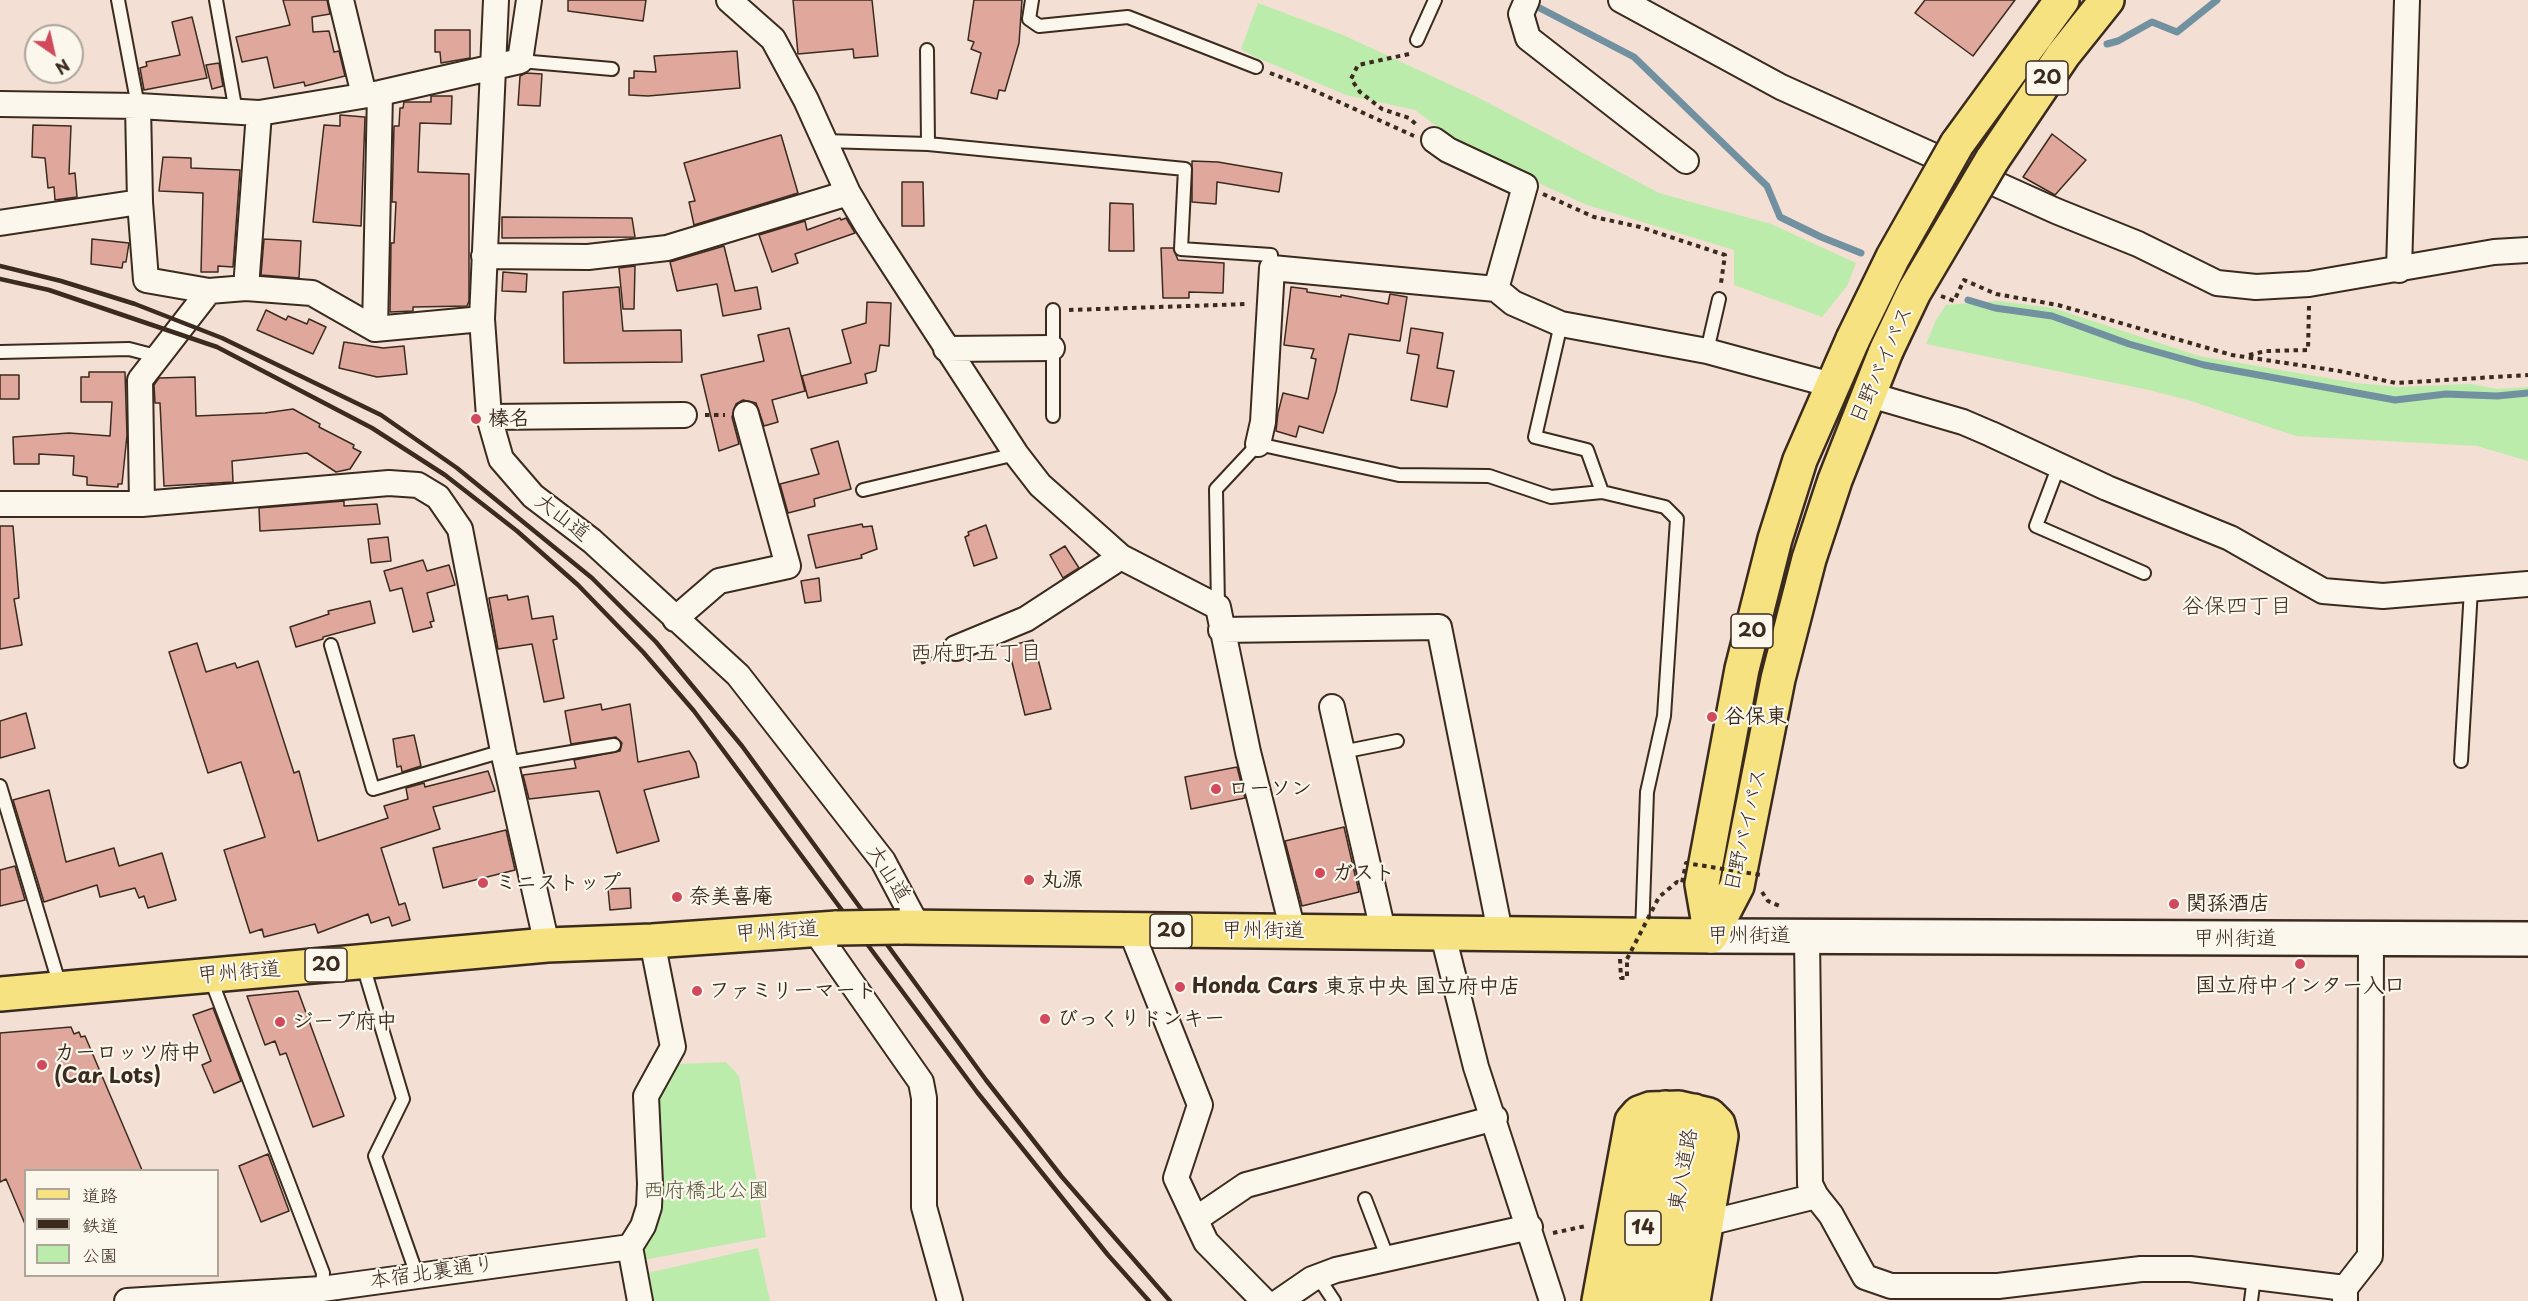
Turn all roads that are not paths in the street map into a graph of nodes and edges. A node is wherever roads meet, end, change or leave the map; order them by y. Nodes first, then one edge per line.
1 (118, 0) edge
2 (216, 0) edge
3 (341, 0) edge
4 (496, 0) edge
5 (529, 0) edge
6 (729, 0) edge
7 (1032, 0) edge
8 (1435, 0) edge
9 (1621, 0) edge
10 (2062, 0) edge
11 (2107, 0) edge
12 (2407, 0) edge
13 (1525, 4) edge
14 (1418, 40) road end
15 (927, 50) dead end
16 (520, 61) junction
17 (492, 65) junction
18 (1256, 68) road end
19 (612, 69) dead end
20 (372, 94) junction
21 (0, 104) edge
22 (138, 106) junction
23 (247, 112) junction
24 (1434, 140) road end
25 (824, 141) junction
26 (928, 144) junction
27 (1686, 161) dead end
28 (848, 193) junction
29 (140, 202) junction
30 (0, 223) edge
31 (2528, 250) edge
32 (484, 256) junction
33 (1272, 268) junction
34 (2399, 270) junction
35 (246, 288) junction
36 (1496, 289) junction
37 (209, 291) junction
38 (1719, 298) road end
39 (1053, 310) road end
40 (482, 319) junction
41 (1561, 324) junction
42 (375, 329) junction
43 (1052, 348) junction
44 (946, 349) junction
45 (1707, 351) junction
46 (0, 352) edge
47 (156, 356) junction
48 (1832, 385) junction
49 (1867, 394) junction
50 (693, 415) road end
51 (735, 415) road end
52 (1053, 416) dead end
53 (489, 417) junction
54 (1258, 444) junction
55 (1016, 454) junction
56 (2059, 465) junction
57 (863, 490) dead end
58 (1602, 492) junction
59 (0, 504) edge
60 (142, 504) junction
61 (1121, 557) junction
62 (2144, 573) dead end
63 (2528, 584) edge
64 (2471, 590) junction
65 (675, 619) junction
66 (1220, 619) junction
67 (331, 645) dead end
68 (956, 648) dead end
69 (1332, 706) dead end
70 (1397, 741) dead end
71 (614, 745) dead end
72 (1342, 752) junction
73 (505, 757) junction
74 (2461, 761) dead end
75 (0, 786) edge
76 (909, 927) junction
77 (826, 928) junction
78 (1131, 931) junction
79 (1293, 931) junction
80 (1383, 931) junction
81 (1442, 931) junction
82 (1500, 932) junction
83 (1711, 936) junction
84 (1807, 936) junction
85 (2371, 939) junction
86 (2528, 939) edge
87 (652, 941) junction
88 (547, 945) junction
89 (1630, 950) junction
90 (362, 962) junction
91 (210, 976) junction
92 (60, 988) junction
93 (0, 994) edge
94 (1679, 1109) junction
95 (1495, 1118) junction
96 (1816, 1196) junction
97 (1365, 1199) dead end
98 (1196, 1219) junction
99 (1707, 1219) junction
100 (1532, 1232) junction
101 (630, 1247) junction
102 (1388, 1258) junction
103 (417, 1275) junction
104 (1318, 1277) junction
105 (2254, 1277) junction
106 (321, 1295) edge
107 (2345, 1295) edge
108 (127, 1301) edge
109 (640, 1301) edge
110 (950, 1301) edge
111 (1264, 1301) edge
112 (1280, 1301) edge
113 (1334, 1301) edge
114 (1552, 1301) edge
115 (1599, 1301) edge
116 (1630, 1301) edge
117 (1661, 1301) edge
118 (1693, 1301) edge
119 (2251, 1301) edge

1 - 22 lane
2 - 23 lane
3 - 20 street
4 - 17 street, 大山道
5 - 16 street
6 - 25 street
7 - 18 lane
8 - 14 lane
9 - 34 street
10 - 48 main road, 日野バイパス / 20, bridge
11 - 49 main road, 日野バイパス / 20, bridge
12 - 34 street
13 - 27 street
15 - 26 lane
16 - 17 street
16 - 19 lane
17 - 20 street
17 - 32 street, 大山道
20 - 23 street
20 - 42 street
21 - 22 street
22 - 23 street
22 - 29 street
23 - 35 street
24 - 36 street
25 - 26 lane
25 - 28 street
26 - 33 lane
28 - 32 street
28 - 44 street
29 - 30 street
29 - 37 street
31 - 34 street
32 - 40 street, 大山道
33 - 36 street
33 - 54 street
35 - 37 street
35 - 42 street
36 - 41 street
37 - 47 street
38 - 45 lane
39 - 43 lane
40 - 42 street
40 - 53 street, 大山道
41 - 45 street
41 - 58 lane
43 - 44 street
43 - 52 lane
44 - 55 street
45 - 48 street
46 - 47 lane
47 - 60 street
48 - 83 main road, 日野バイパス / 20
49 - 56 street
49 - 83 main road, 日野バイパス / 20
50 - 53 street
51 - 65 street
53 - 65 street, 大山道
54 - 58 lane
54 - 66 lane
55 - 57 lane
55 - 61 street
56 - 62 lane
56 - 64 street
58 - 89 lane
59 - 60 street
60 - 73 street
61 - 66 street
61 - 68 street
63 - 64 street
64 - 74 lane
65 - 76 street, 大山道
66 - 79 street
66 - 82 street
67 - 73 lane
69 - 72 street
70 - 72 lane
71 - 73 lane
72 - 80 street
73 - 88 street
75 - 92 lane
76 - 77 main road, 甲州街道 / 20, bridge
76 - 78 main road, 甲州街道 / 20
77 - 87 main road, 甲州街道 / 20
77 - 110 street
78 - 79 main road, 甲州街道 / 20
78 - 98 street
79 - 80 main road, 甲州街道 / 20
80 - 81 main road, 甲州街道 / 20
81 - 82 main road, 甲州街道 / 20
81 - 95 street
82 - 89 main road, 甲州街道 / 20
83 - 84 main road, 甲州街道
83 - 89 main road, 甲州街道 / 20
84 - 85 main road, 甲州街道
84 - 96 street
85 - 86 main road, 甲州街道
85 - 107 street
87 - 88 main road, 甲州街道 / 20
87 - 101 street
88 - 90 main road, 甲州街道 / 20
90 - 91 main road, 甲州街道 / 20
90 - 103 lane
91 - 92 main road, 甲州街道 / 20
91 - 106 lane
92 - 93 main road, 甲州街道 / 20
94 - 99 main road
94 - 115 main road
94 - 116 main road, 東八道路 / 14
94 - 117 main road, 東八道路 / 14
95 - 98 street
95 - 100 street
96 - 99 street
96 - 105 street
97 - 102 lane
98 - 111 street
99 - 118 main road
100 - 102 street
100 - 114 street
101 - 103 street, 本宿北裏通り
101 - 109 street
102 - 104 street
103 - 106 street, 本宿北裏通り
104 - 112 street
104 - 113 lane
105 - 107 street
105 - 119 lane
106 - 108 street, 本宿北裏通り

